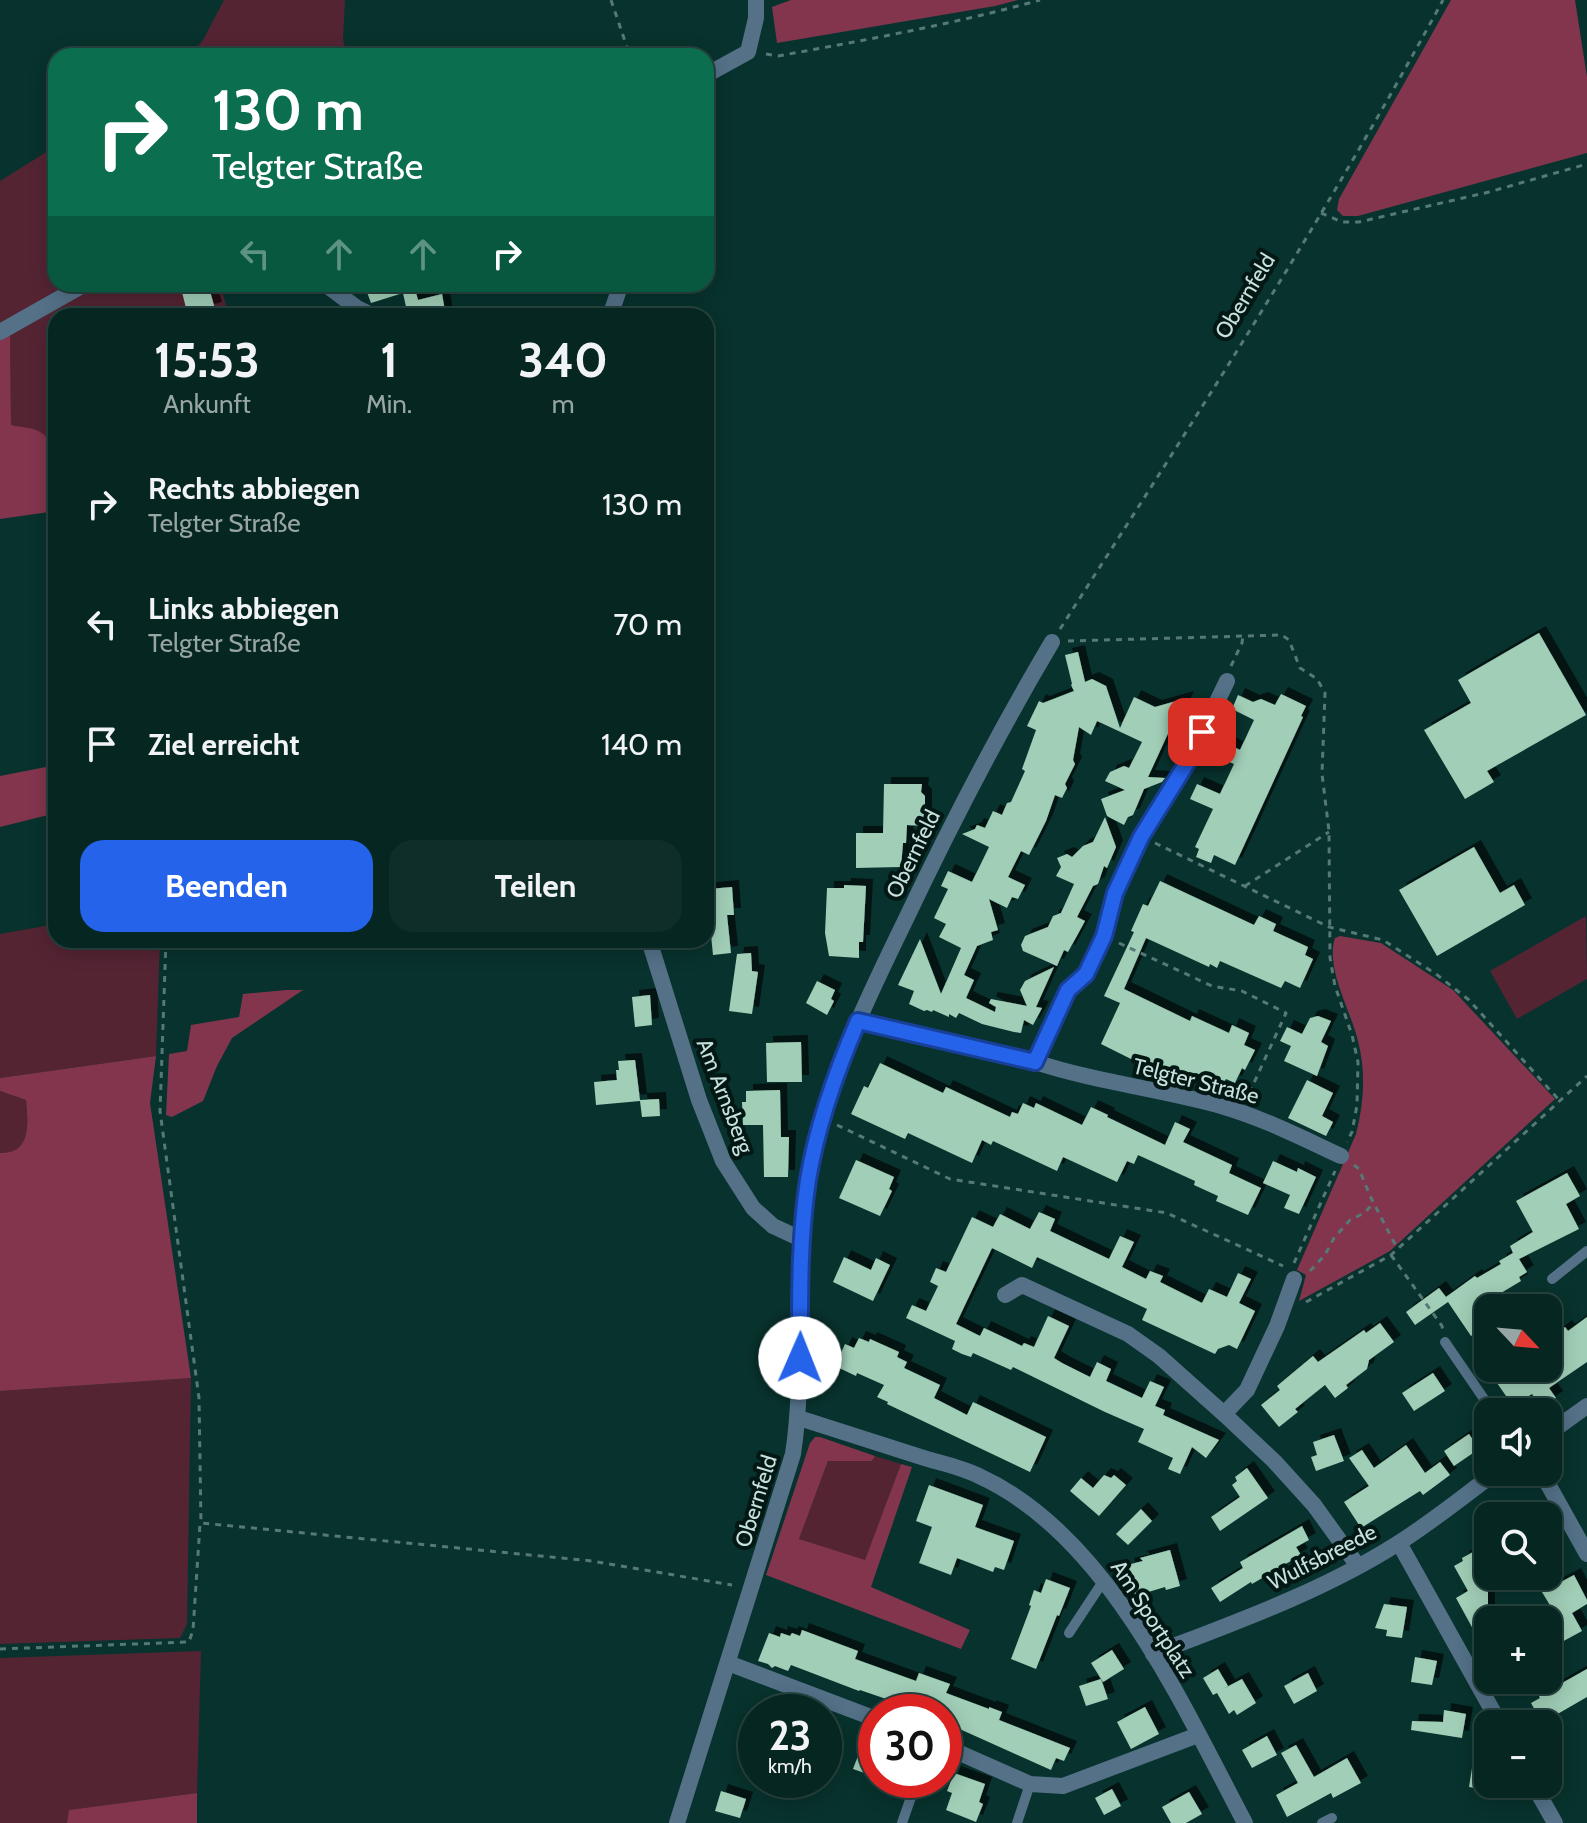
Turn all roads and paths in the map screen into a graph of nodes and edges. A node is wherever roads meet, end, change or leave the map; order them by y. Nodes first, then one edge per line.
1 (611, 0) edge
2 (756, 0) edge
3 (1040, 0) edge
4 (1443, 0) edge
5 (627, 48) edge
6 (748, 52) junction
7 (714, 71) edge
8 (1587, 164) edge
9 (1321, 213) junction
10 (71, 292) edge
11 (336, 292) edge
12 (357, 308) edge
13 (0, 332) edge
14 (1243, 635) junction
15 (1052, 642) junction
16 (1227, 681) joint
17 (1329, 831) junction
18 (1141, 837) junction
19 (1245, 886) junction
20 (1329, 927) junction
21 (1104, 936) junction
22 (166, 948) edge
23 (652, 948) edge
24 (858, 1021) junction
25 (1035, 1062) junction
26 (1587, 1076) edge
27 (1559, 1100) junction
28 (1240, 1113) junction
29 (822, 1118) junction
30 (1341, 1156) junction
31 (1374, 1203) junction
32 (801, 1239) junction
33 (1397, 1248) junction
34 (1587, 1251) edge
35 (1391, 1255) junction
36 (1294, 1279) joint
37 (1552, 1279) dead end
38 (1005, 1295) dead end
39 (1283, 1308) junction
40 (1445, 1342) joint
41 (1483, 1398) edge
42 (1587, 1406) edge
43 (1224, 1414) junction
44 (799, 1418) junction
45 (1562, 1424) edge
46 (1477, 1486) edge
47 (1548, 1486) edge
48 (201, 1523) junction
49 (1399, 1543) junction
50 (1584, 1543) edge
51 (1358, 1566) junction
52 (1104, 1580) junction
53 (752, 1589) junction
54 (1069, 1633) dead end
55 (0, 1649) edge
56 (1153, 1654) junction
57 (728, 1663) junction
58 (1492, 1710) edge
59 (858, 1712) edge
60 (1198, 1735) junction
61 (962, 1754) edge
62 (1030, 1784) junction
63 (911, 1798) edge
64 (1541, 1798) edge
65 (677, 1823) edge
66 (902, 1823) edge
67 (1017, 1823) edge
68 (1245, 1823) edge
69 (1555, 1823) edge

1 - 5 path
2 - 6 street
3 - 6 path
4 - 9 path, Obernfeld
6 - 7 street
8 - 9 path
9 - 15 path, Obernfeld
10 - 13 street
11 - 12 street
14 - 15 path
14 - 16 path
14 - 17 path
15 - 24 street, Obernfeld
16 - 18 street
17 - 19 path
17 - 20 path
18 - 19 path
18 - 21 street
19 - 20 path
20 - 27 path
20 - 30 path
21 - 25 street
21 - 28 path
22 - 48 path
23 - 32 street, Am Arnsberg
24 - 25 street, Telgter Straße
24 - 29 street, Obernfeld
25 - 28 street, Telgter Straße
26 - 27 path
27 - 33 path
28 - 30 street, Telgter Straße
29 - 30 path
29 - 32 street, Obernfeld
30 - 31 path
31 - 33 path
31 - 36 path
32 - 44 street, Obernfeld
33 - 35 path
34 - 37 lane
35 - 39 path
35 - 40 path
36 - 39 street
38 - 43 street
39 - 43 street
40 - 41 lane
42 - 45 street
43 - 51 street
44 - 52 street, Am Sportplatz
44 - 53 street, Obernfeld
46 - 49 street, Wulfsbreede
47 - 50 street
48 - 53 path
48 - 55 path
49 - 51 street, Wulfsbreede
49 - 58 street
51 - 56 street, Wulfsbreede
52 - 54 lane
52 - 56 street, Am Sportplatz
53 - 57 street, Obernfeld
56 - 60 street, Am Sportplatz
57 - 59 street
57 - 65 street, Obernfeld
60 - 62 street
60 - 68 street, Am Sportplatz
61 - 62 street
62 - 67 lane
63 - 66 lane
64 - 69 street

